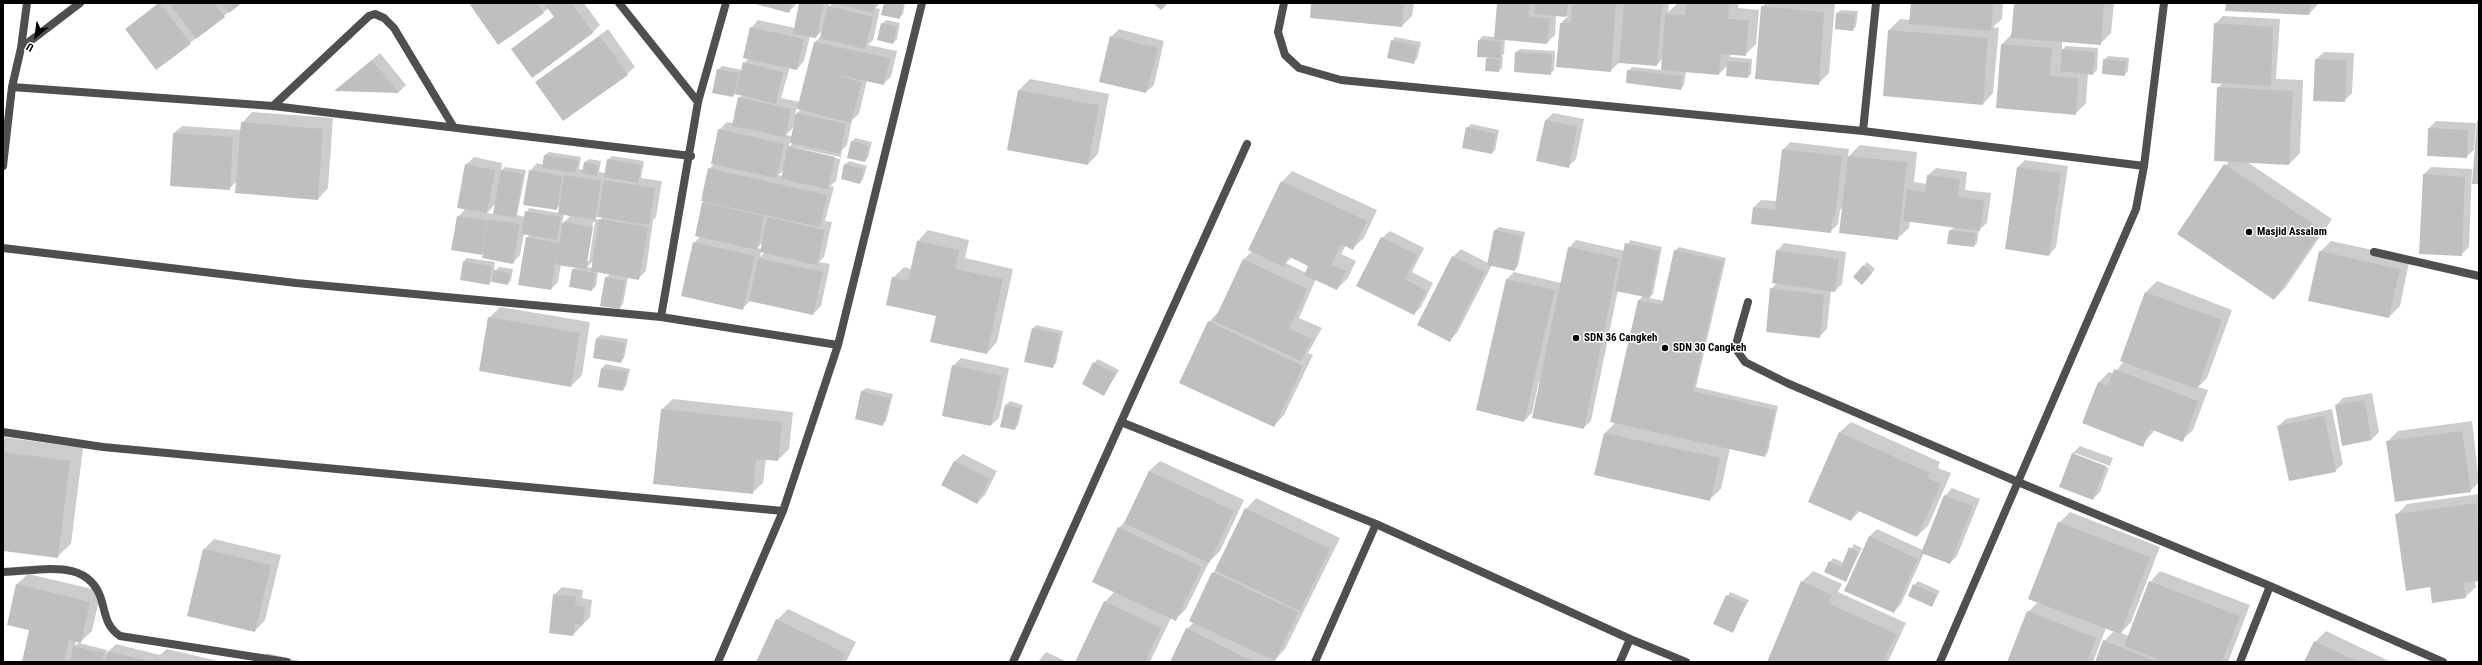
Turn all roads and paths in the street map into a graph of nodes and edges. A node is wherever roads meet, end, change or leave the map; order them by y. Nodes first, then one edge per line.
1 (27, 3) edge
2 (80, 3) edge
3 (619, 3) edge
4 (726, 3) edge
5 (922, 3) edge
6 (1284, 3) edge
7 (1876, 3) edge
8 (2164, 3) edge
9 (21, 48) junction
10 (12, 87) junction
11 (698, 102) junction
12 (273, 106) junction
13 (453, 126) junction
14 (1862, 131) junction
15 (1247, 144) dead end
16 (691, 156) junction
17 (3, 166) edge
18 (2144, 166) junction
19 (3, 248) edge
20 (2374, 252) dead end
21 (2479, 276) edge
22 (1748, 302) dead end
23 (661, 317) junction
24 (838, 345) junction
25 (1121, 422) junction
26 (3, 432) edge
27 (2018, 482) junction
28 (783, 511) junction
29 (1376, 524) junction
30 (3, 572) edge
31 (2270, 586) junction
32 (1630, 638) junction
33 (288, 662) edge
34 (718, 662) edge
35 (1013, 662) edge
36 (1315, 662) edge
37 (1620, 662) edge
38 (1686, 662) edge
39 (1940, 662) edge
40 (2240, 662) edge
41 (2443, 662) edge

1 - 9 street
2 - 9 street
3 - 11 street
4 - 11 street
5 - 24 street
6 - 14 street
7 - 14 street
8 - 18 street
9 - 10 street
10 - 12 street
10 - 17 street
11 - 16 street
12 - 13 street
12 - 13 street
13 - 16 street
14 - 18 street
15 - 25 street
16 - 23 street
18 - 27 street
19 - 23 street
20 - 21 street
22 - 27 street
23 - 24 street
24 - 28 street
25 - 29 street
25 - 35 street
26 - 28 street
27 - 31 street
27 - 39 street
28 - 34 street
29 - 32 street
29 - 36 street
30 - 33 street
31 - 40 street
31 - 41 street
32 - 37 street
32 - 38 street

